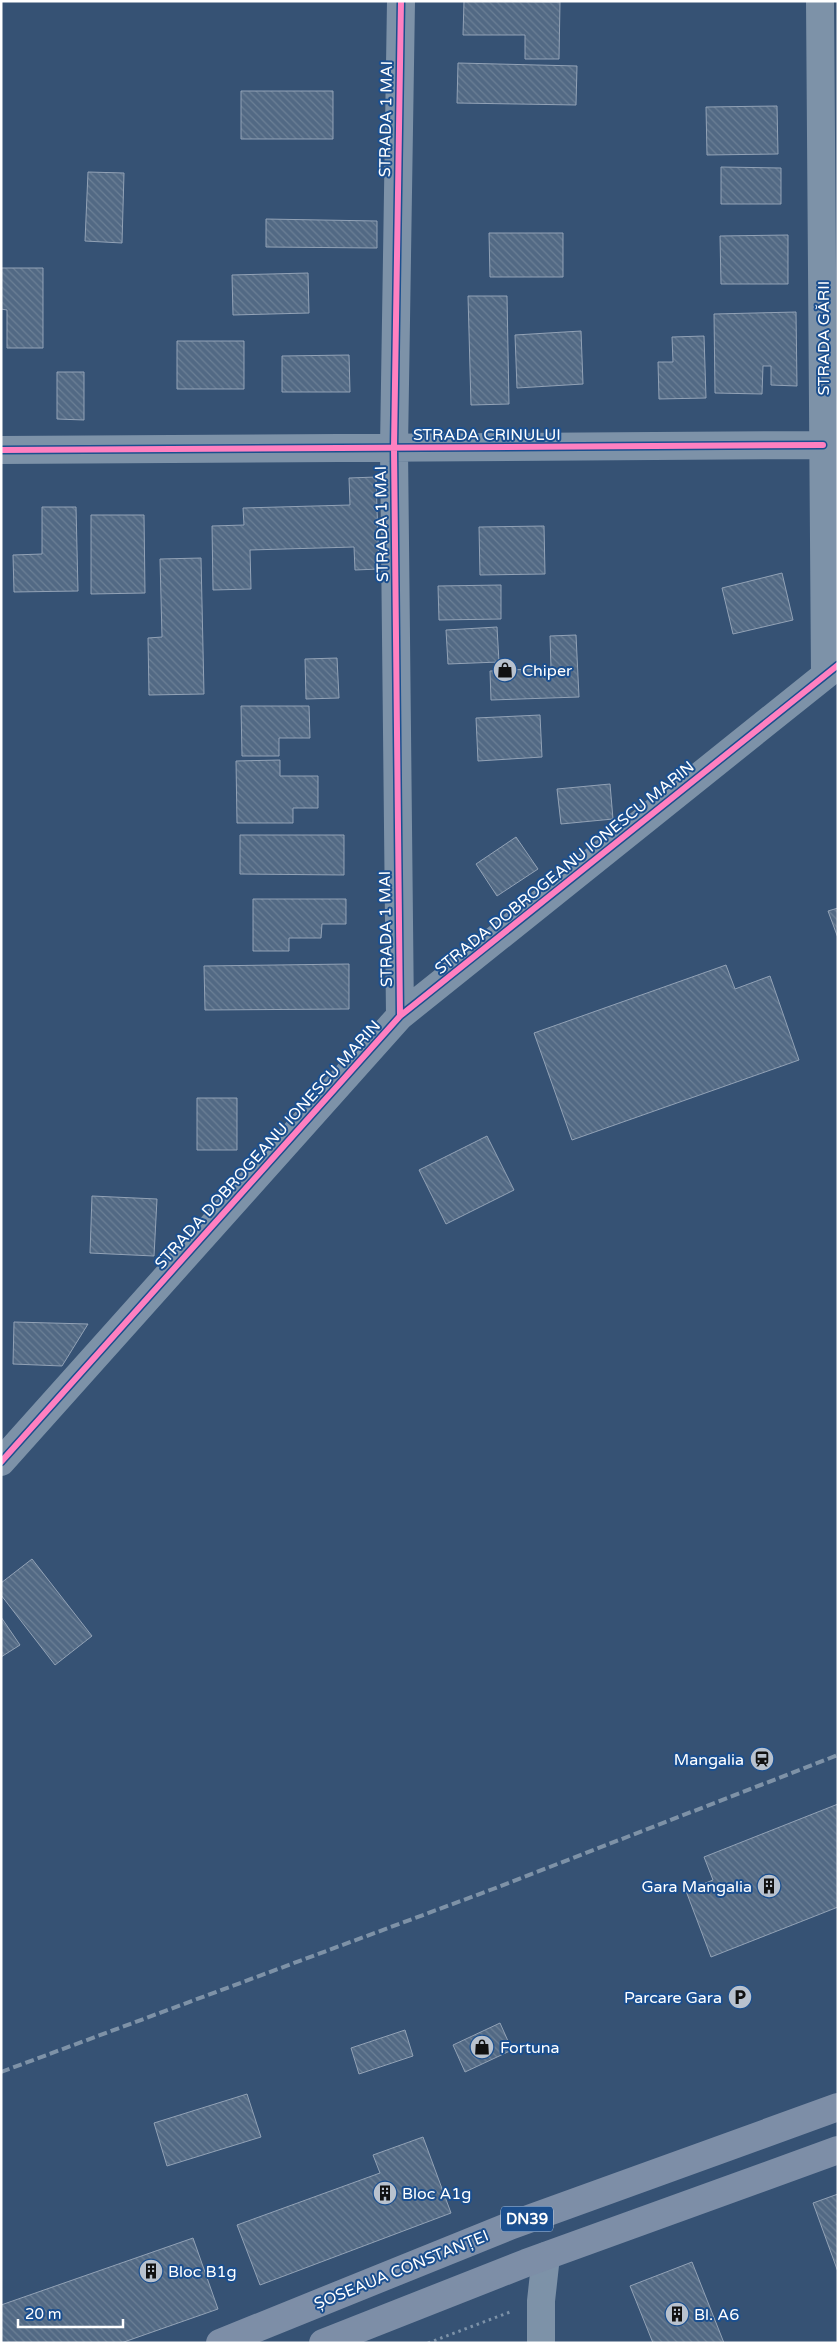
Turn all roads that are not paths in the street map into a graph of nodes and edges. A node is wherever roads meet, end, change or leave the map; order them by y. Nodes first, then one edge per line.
1 (401, 1) edge
2 (820, 1) edge
3 (823, 445) junction
4 (394, 448) junction
5 (1, 450) edge
6 (831, 670) edge
7 (400, 1016) junction
8 (1, 1462) edge
9 (838, 2107) edge
10 (838, 2150) edge
11 (546, 2256) junction
12 (220, 2343) edge
13 (322, 2343) edge
14 (541, 2343) edge

1 - 4 street, STRADA 1 MAI
2 - 3 street, STRADA GĂRII
3 - 4 street, STRADA CRINULUI
3 - 6 street, STRADA GĂRII
4 - 5 street, STRADA CRINULUI
4 - 7 street, STRADA 1 MAI
6 - 7 street, STRADA DOBROGEANU IONESCU MARIN
7 - 8 street, STRADA DOBROGEANU IONESCU MARIN
9 - 12 main road, ȘOSEAUA CONSTANȚEI / DN39
10 - 11 main road, DN39
11 - 13 main road, DN39
11 - 14 street

